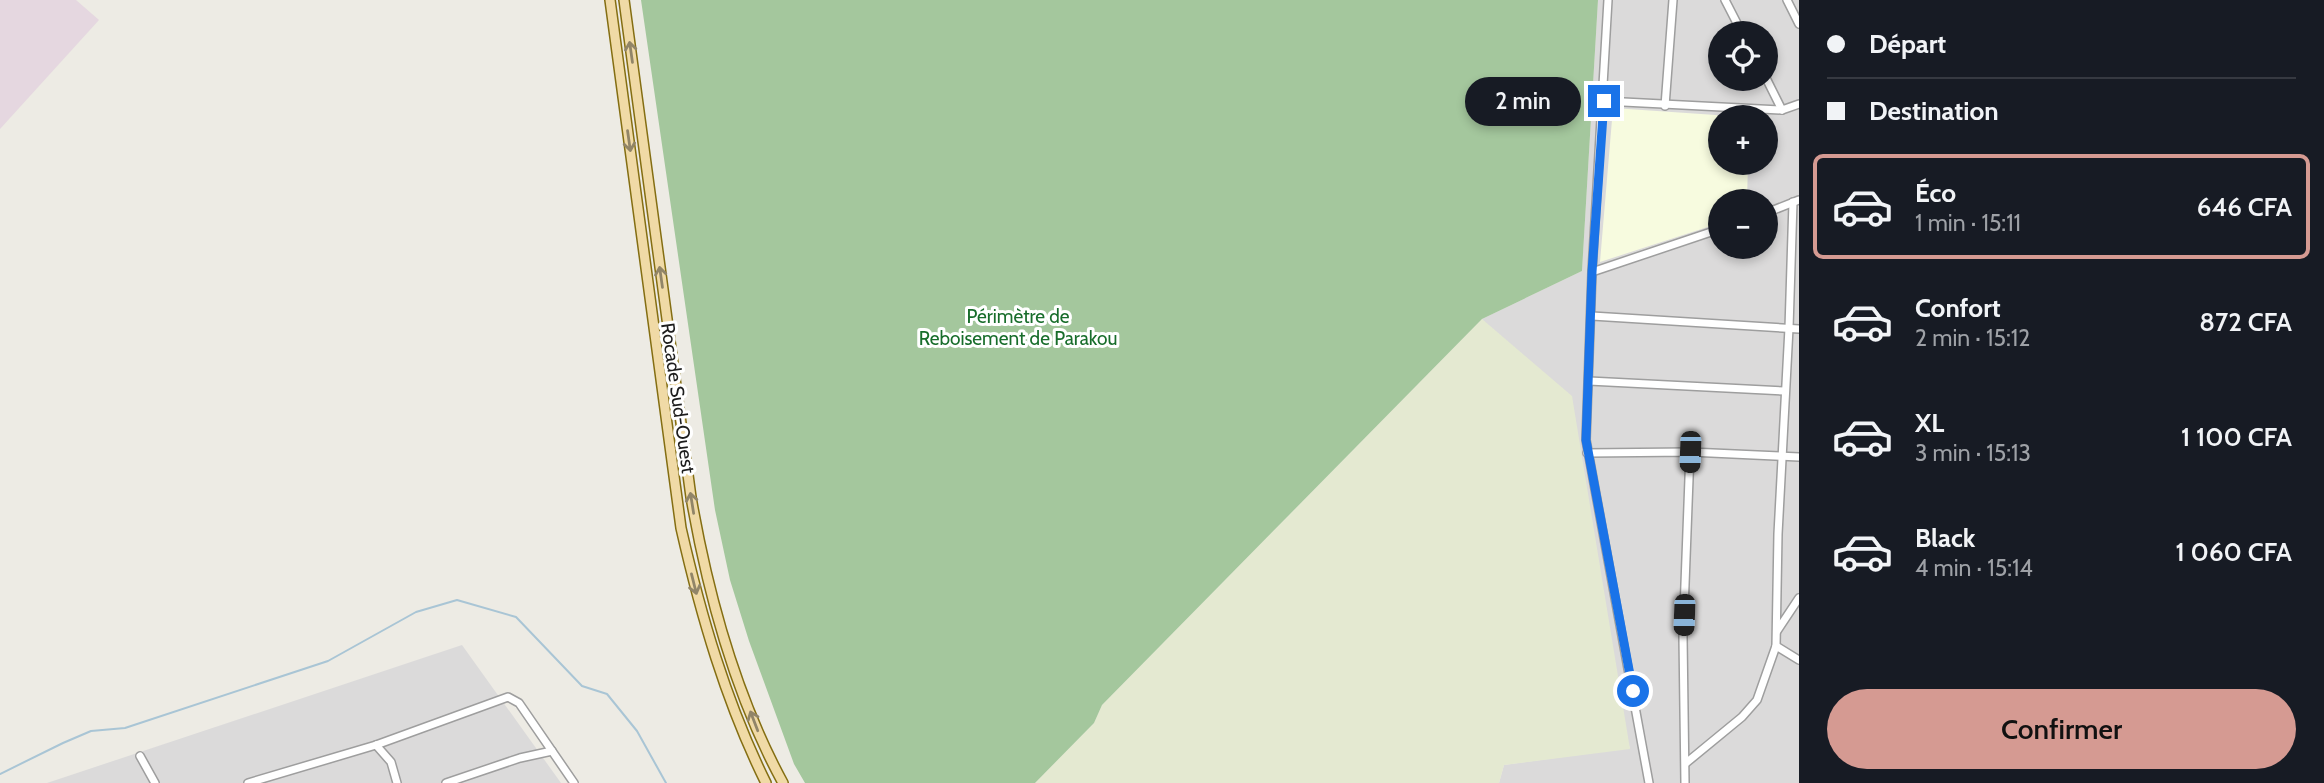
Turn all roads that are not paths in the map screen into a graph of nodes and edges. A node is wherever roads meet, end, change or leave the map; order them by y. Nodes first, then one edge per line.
1 (610, 0) edge
2 (624, 0) edge
3 (1608, 0) edge
4 (1673, 0) edge
5 (1725, 0) edge
6 (1787, 0) edge
7 (1736, 21) edge
8 (1799, 24) edge
9 (1772, 91) edge
10 (1604, 101) junction
11 (1799, 104) edge
12 (1665, 106) junction
13 (1782, 110) junction
14 (1796, 201) edge
15 (1778, 208) edge
16 (1708, 233) edge
17 (1592, 272) junction
18 (1592, 316) junction
19 (1789, 328) junction
20 (1799, 329) edge
21 (1589, 381) junction
22 (1785, 391) junction
23 (1690, 452) junction
24 (1587, 453) junction
25 (1782, 457) junction
26 (1799, 457) edge
27 (1799, 598) edge
28 (1777, 631) junction
29 (1776, 646) junction
30 (1799, 660) edge
31 (376, 745) junction
32 (552, 751) junction
33 (140, 756) dead end
34 (1686, 763) junction
35 (155, 783) edge
36 (247, 783) edge
37 (397, 783) edge
38 (446, 783) edge
39 (574, 783) edge
40 (766, 783) edge
41 (783, 783) edge
42 (1648, 783) edge
43 (1685, 783) edge

1 -> 40 main road, Rocade Sud-Ouest
41 -> 2 main road, Rocade Sud-Ouest
3 - 10 street
4 - 12 street
5 - 7 street
6 - 8 street
9 - 13 street
10 - 12 street
10 - 17 street
11 - 13 street
12 - 13 street
14 - 15 street
14 - 19 street
16 - 17 street
17 - 18 street
18 - 19 street
18 - 21 street
19 - 20 street
19 - 22 street
21 - 22 street
21 - 24 street
22 - 25 street
23 - 24 street
23 - 25 street
23 - 34 street
24 - 42 street
25 - 26 street
25 - 28 street
27 - 28 street
28 - 29 street
29 - 30 street
29 - 34 street
31 - 32 street
31 - 36 street
31 - 37 street
32 - 38 street
32 - 39 street
33 - 35 street
34 - 43 street

